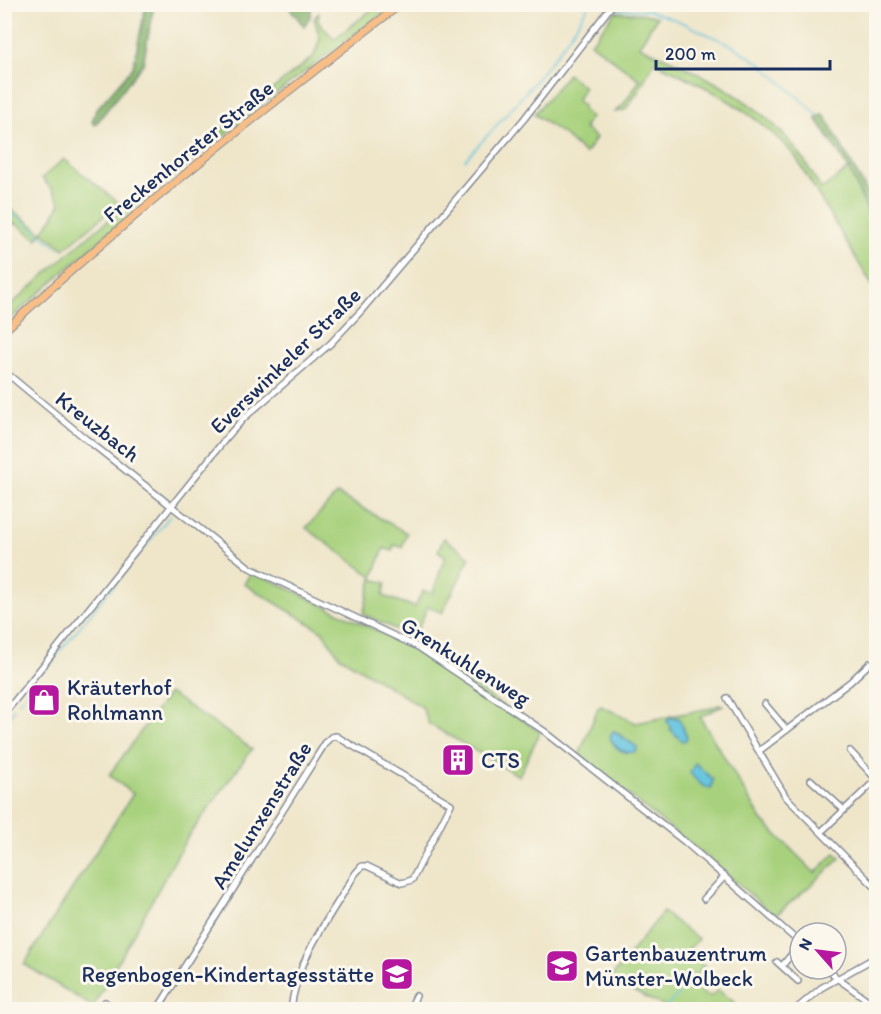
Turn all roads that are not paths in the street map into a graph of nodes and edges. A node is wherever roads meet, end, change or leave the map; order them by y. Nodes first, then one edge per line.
1 (400, 4) edge
2 (613, 4) edge
3 (4, 332) edge
4 (4, 371) edge
5 (171, 506) junction
6 (870, 663) dead end
7 (727, 698) dead end
8 (765, 704) dead end
9 (4, 714) edge
10 (787, 730) junction
11 (759, 752) junction
12 (850, 752) dead end
13 (811, 780) dead end
14 (876, 780) edge
15 (844, 810) junction
16 (821, 832) junction
17 (725, 876) junction
18 (876, 888) edge
19 (704, 899) dead end
20 (788, 933) edge
21 (788, 956) edge
22 (876, 957) edge
23 (788, 972) edge
24 (848, 973) edge
25 (834, 981) edge
26 (841, 981) edge
27 (416, 996) dead end
28 (105, 1002) dead end
29 (876, 1006) edge
30 (117, 1010) edge
31 (157, 1010) edge
32 (291, 1010) edge
33 (409, 1010) edge
34 (795, 1010) edge

1 - 3 main road, Freckenhorster Straße
2 - 5 street, Everswinkeler Straße
4 - 5 street, Kreuzbach
5 - 9 street, Everswinkeler Straße
5 - 17 street, Grenkuhlenweg
6 - 10 street
7 - 11 street
8 - 10 street
10 - 11 street
11 - 16 street
12 - 14 street
13 - 15 street
14 - 15 street
15 - 16 street
16 - 18 street
17 - 19 street
17 - 20 street, Grenkuhlenweg
21 - 23 street, Grenkuhlenweg
22 - 24 street
25 - 34 street
26 - 29 street
27 - 33 street
28 - 30 street
31 - 32 street, Amelunxenstraße

